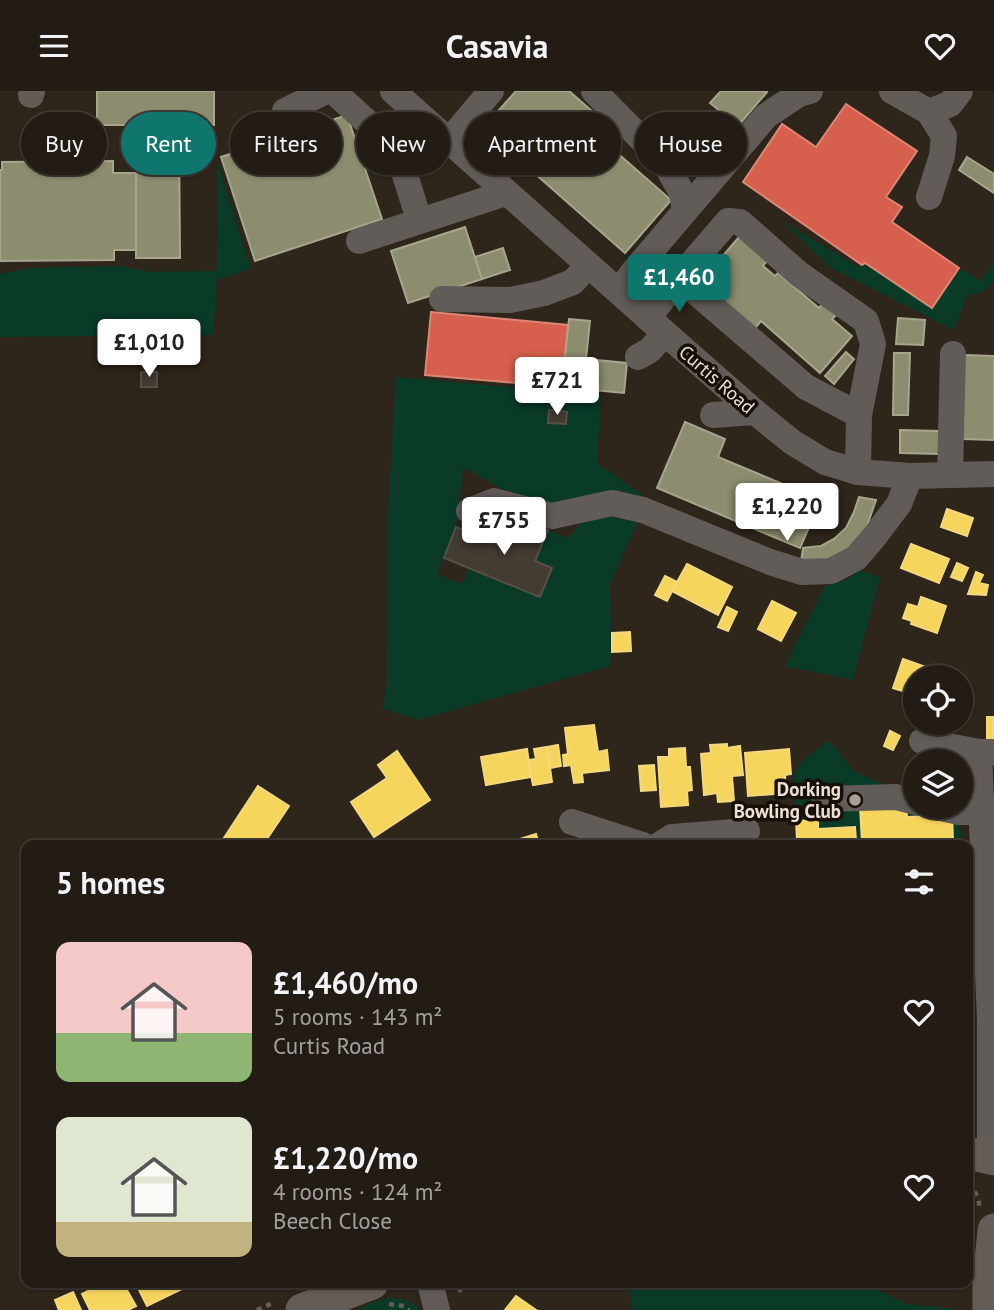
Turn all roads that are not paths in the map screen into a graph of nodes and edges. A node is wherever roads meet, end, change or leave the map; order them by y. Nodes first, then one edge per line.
1 (326, 91) edge
2 (333, 91) edge
3 (393, 91) edge
4 (491, 91) edge
5 (594, 91) edge
6 (810, 91) edge
7 (892, 91) edge
8 (946, 102) edge
9 (285, 111) dead end
10 (417, 112) edge
11 (450, 140) edge
12 (450, 142) edge
13 (506, 193) junction
14 (929, 197) dead end
15 (415, 207) dead end
16 (685, 211) junction
17 (359, 241) dead end
18 (588, 265) junction
19 (679, 278) junction
20 (619, 291) junction
21 (442, 299) dead end
22 (657, 325) junction
23 (953, 354) dead end
24 (638, 356) dead end
25 (755, 412) junction
26 (713, 415) dead end
27 (859, 415) junction
28 (858, 472) junction
29 (950, 474) junction
30 (994, 474) edge
31 (910, 475) junction
32 (469, 511) dead end
33 (922, 741) dead end
34 (987, 752) edge
35 (824, 799) dead end
36 (903, 799) edge
37 (973, 812) edge
38 (981, 812) junction
39 (572, 822) dead end
40 (747, 831) dead end
41 (628, 840) edge
42 (669, 840) edge
43 (992, 1034) edge
44 (984, 1157) edge
45 (994, 1230) edge
46 (358, 1288) edge
47 (431, 1288) edge
48 (302, 1310) edge
49 (437, 1310) edge
50 (989, 1310) edge

1 - 9 street
2 - 15 street
3 - 10 street, Curtis Road
4 - 11 street
5 - 16 street
6 - 16 street
7 - 8 street
8 - 14 street
12 - 13 street, Curtis Road
13 - 17 street
13 - 18 street, Curtis Road
16 - 20 street
18 - 20 street, Curtis Road
18 - 21 street
19 - 22 street
19 - 27 street
19 - 27 street
20 - 22 street, Curtis Road
22 - 24 street
22 - 25 street, Curtis Road
23 - 29 street
25 - 26 street
25 - 28 street, Curtis Road
27 - 28 street
28 - 31 street, Curtis Road
29 - 30 street, Curtis Road
29 - 31 street, Curtis Road
31 - 32 street
33 - 34 street
34 - 38 street
35 - 36 street
37 - 38 street
38 - 43 street
39 - 41 street
40 - 42 street
43 - 44 street
45 - 50 main road
46 - 48 main road
47 - 49 street

